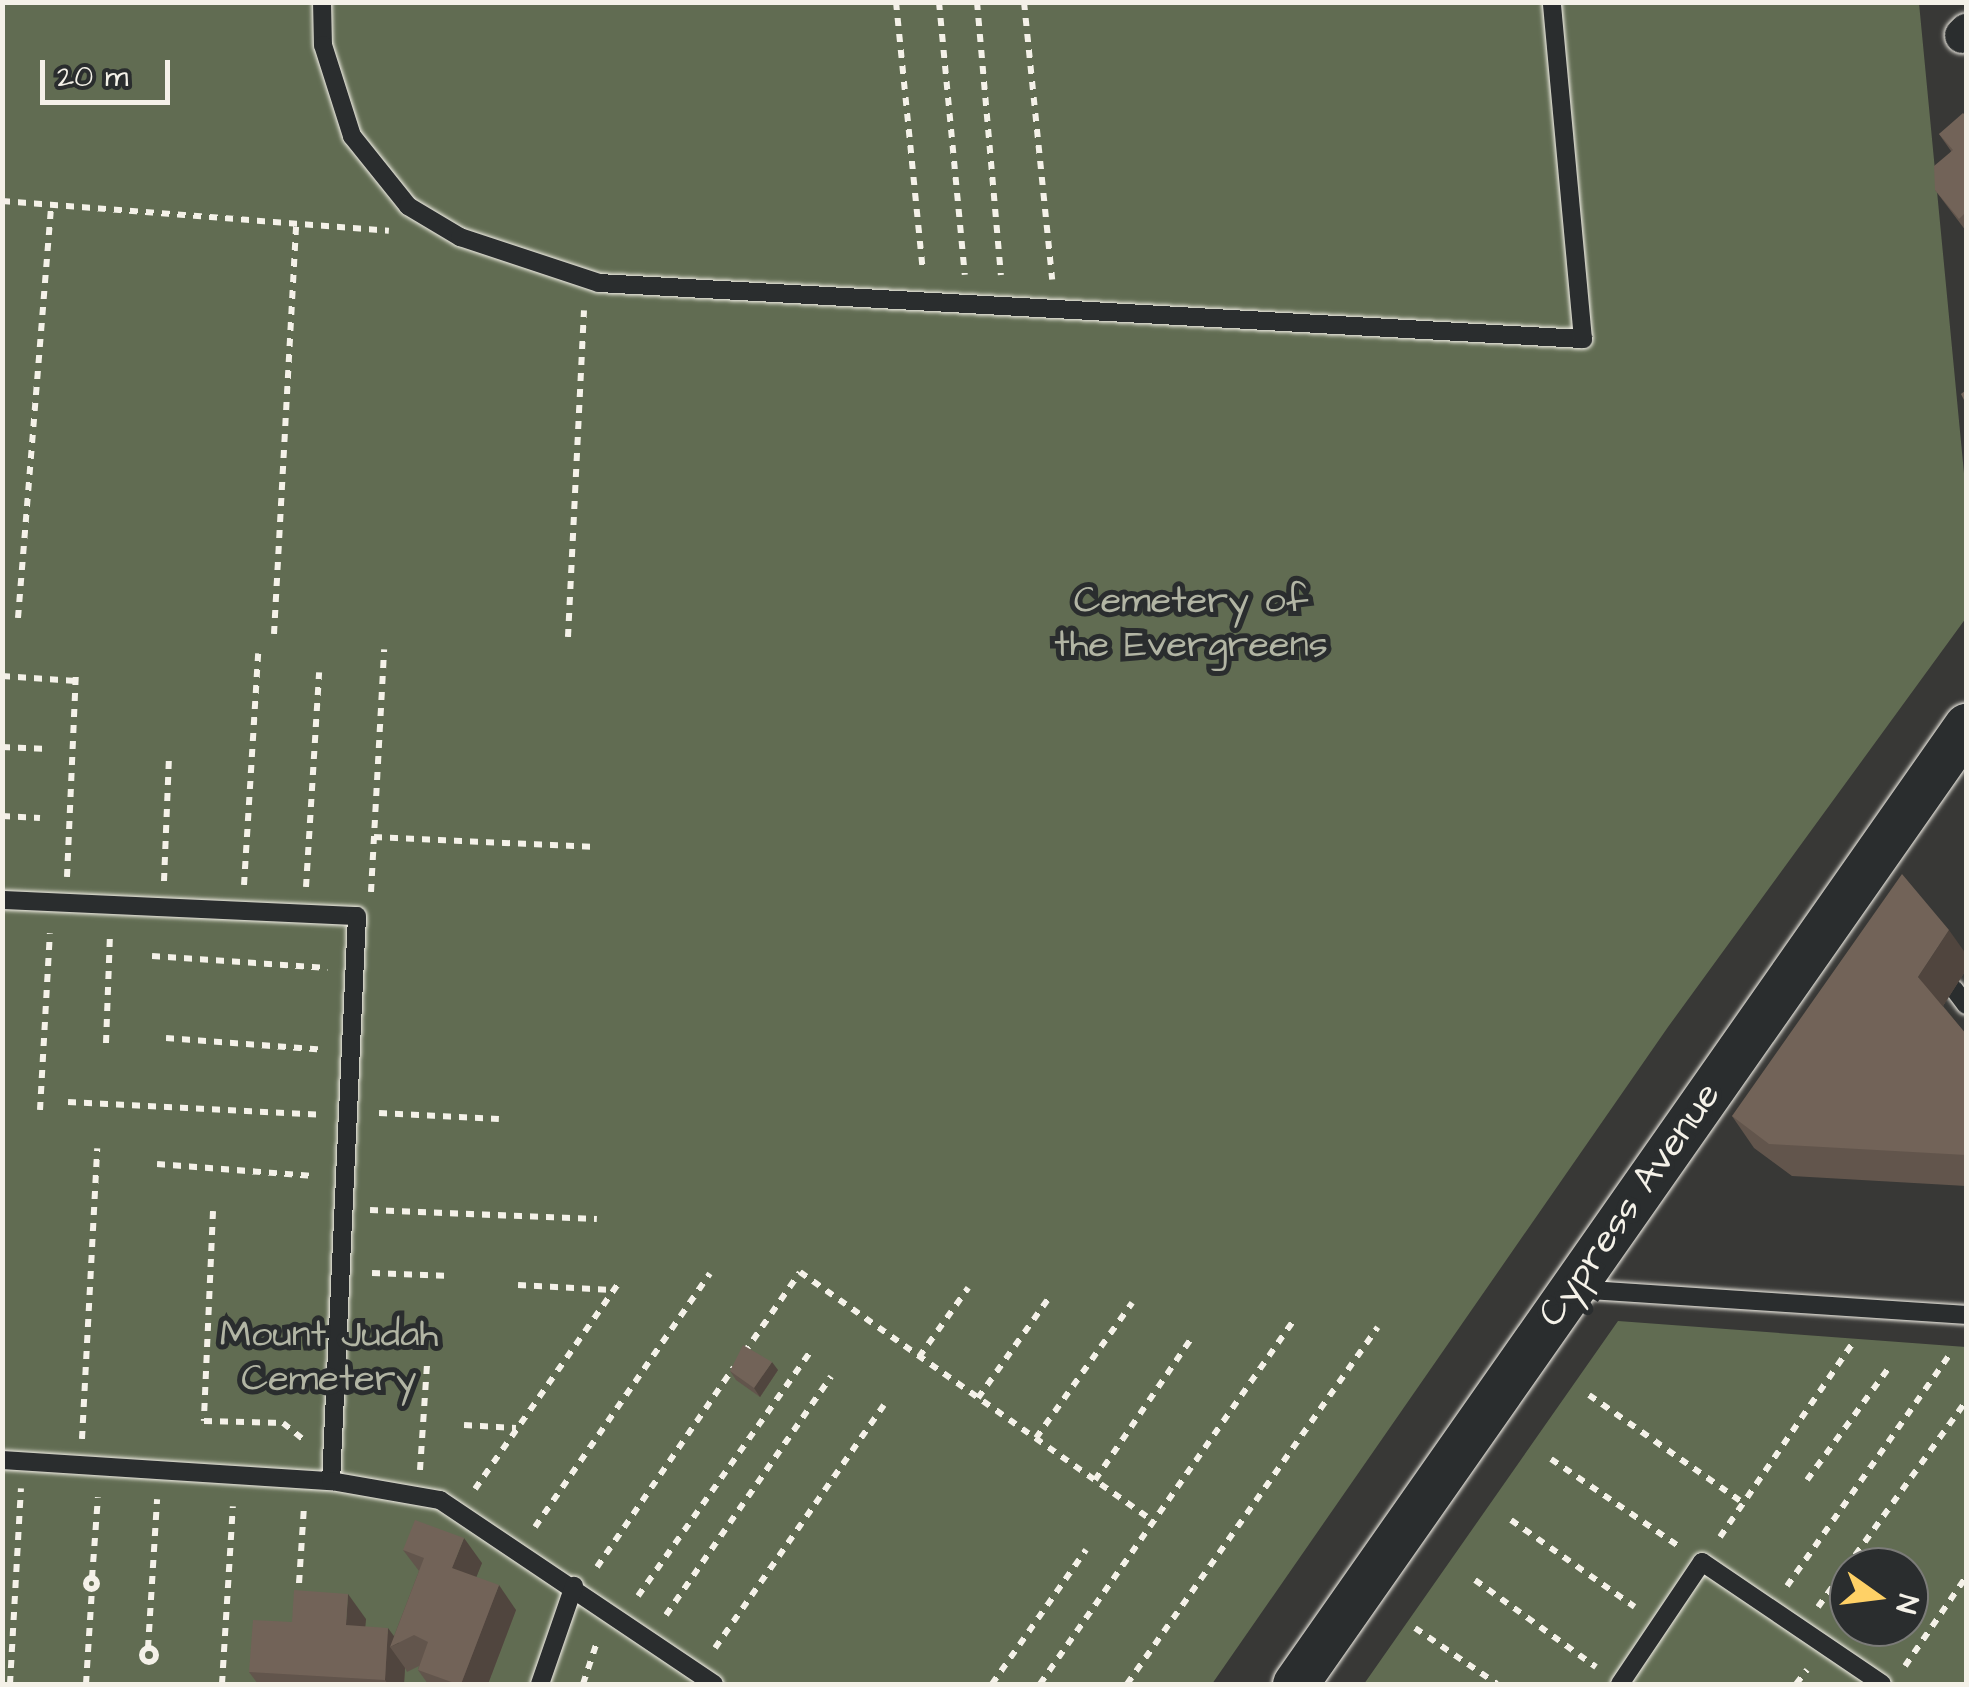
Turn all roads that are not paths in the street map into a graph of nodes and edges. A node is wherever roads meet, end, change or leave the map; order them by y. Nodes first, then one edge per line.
1 (322, 2) edge
2 (1552, 2) edge
3 (1966, 726) edge
4 (2, 900) edge
5 (1954, 989) dead end
6 (1966, 1004) edge
7 (1571, 1289) junction
8 (1966, 1316) edge
9 (2, 1460) edge
10 (332, 1472) junction
11 (582, 1581) junction
12 (540, 1684) edge
13 (714, 1684) edge
14 (1295, 1684) edge
15 (1621, 1684) edge
16 (1882, 1684) edge

1 - 2 lane
3 - 7 street, Cypress Avenue
4 - 10 lane
5 - 6 lane
7 - 8 lane
7 - 14 street, Cypress Avenue
9 - 10 lane
10 - 11 lane
11 - 12 lane
11 - 13 lane
15 - 16 lane

